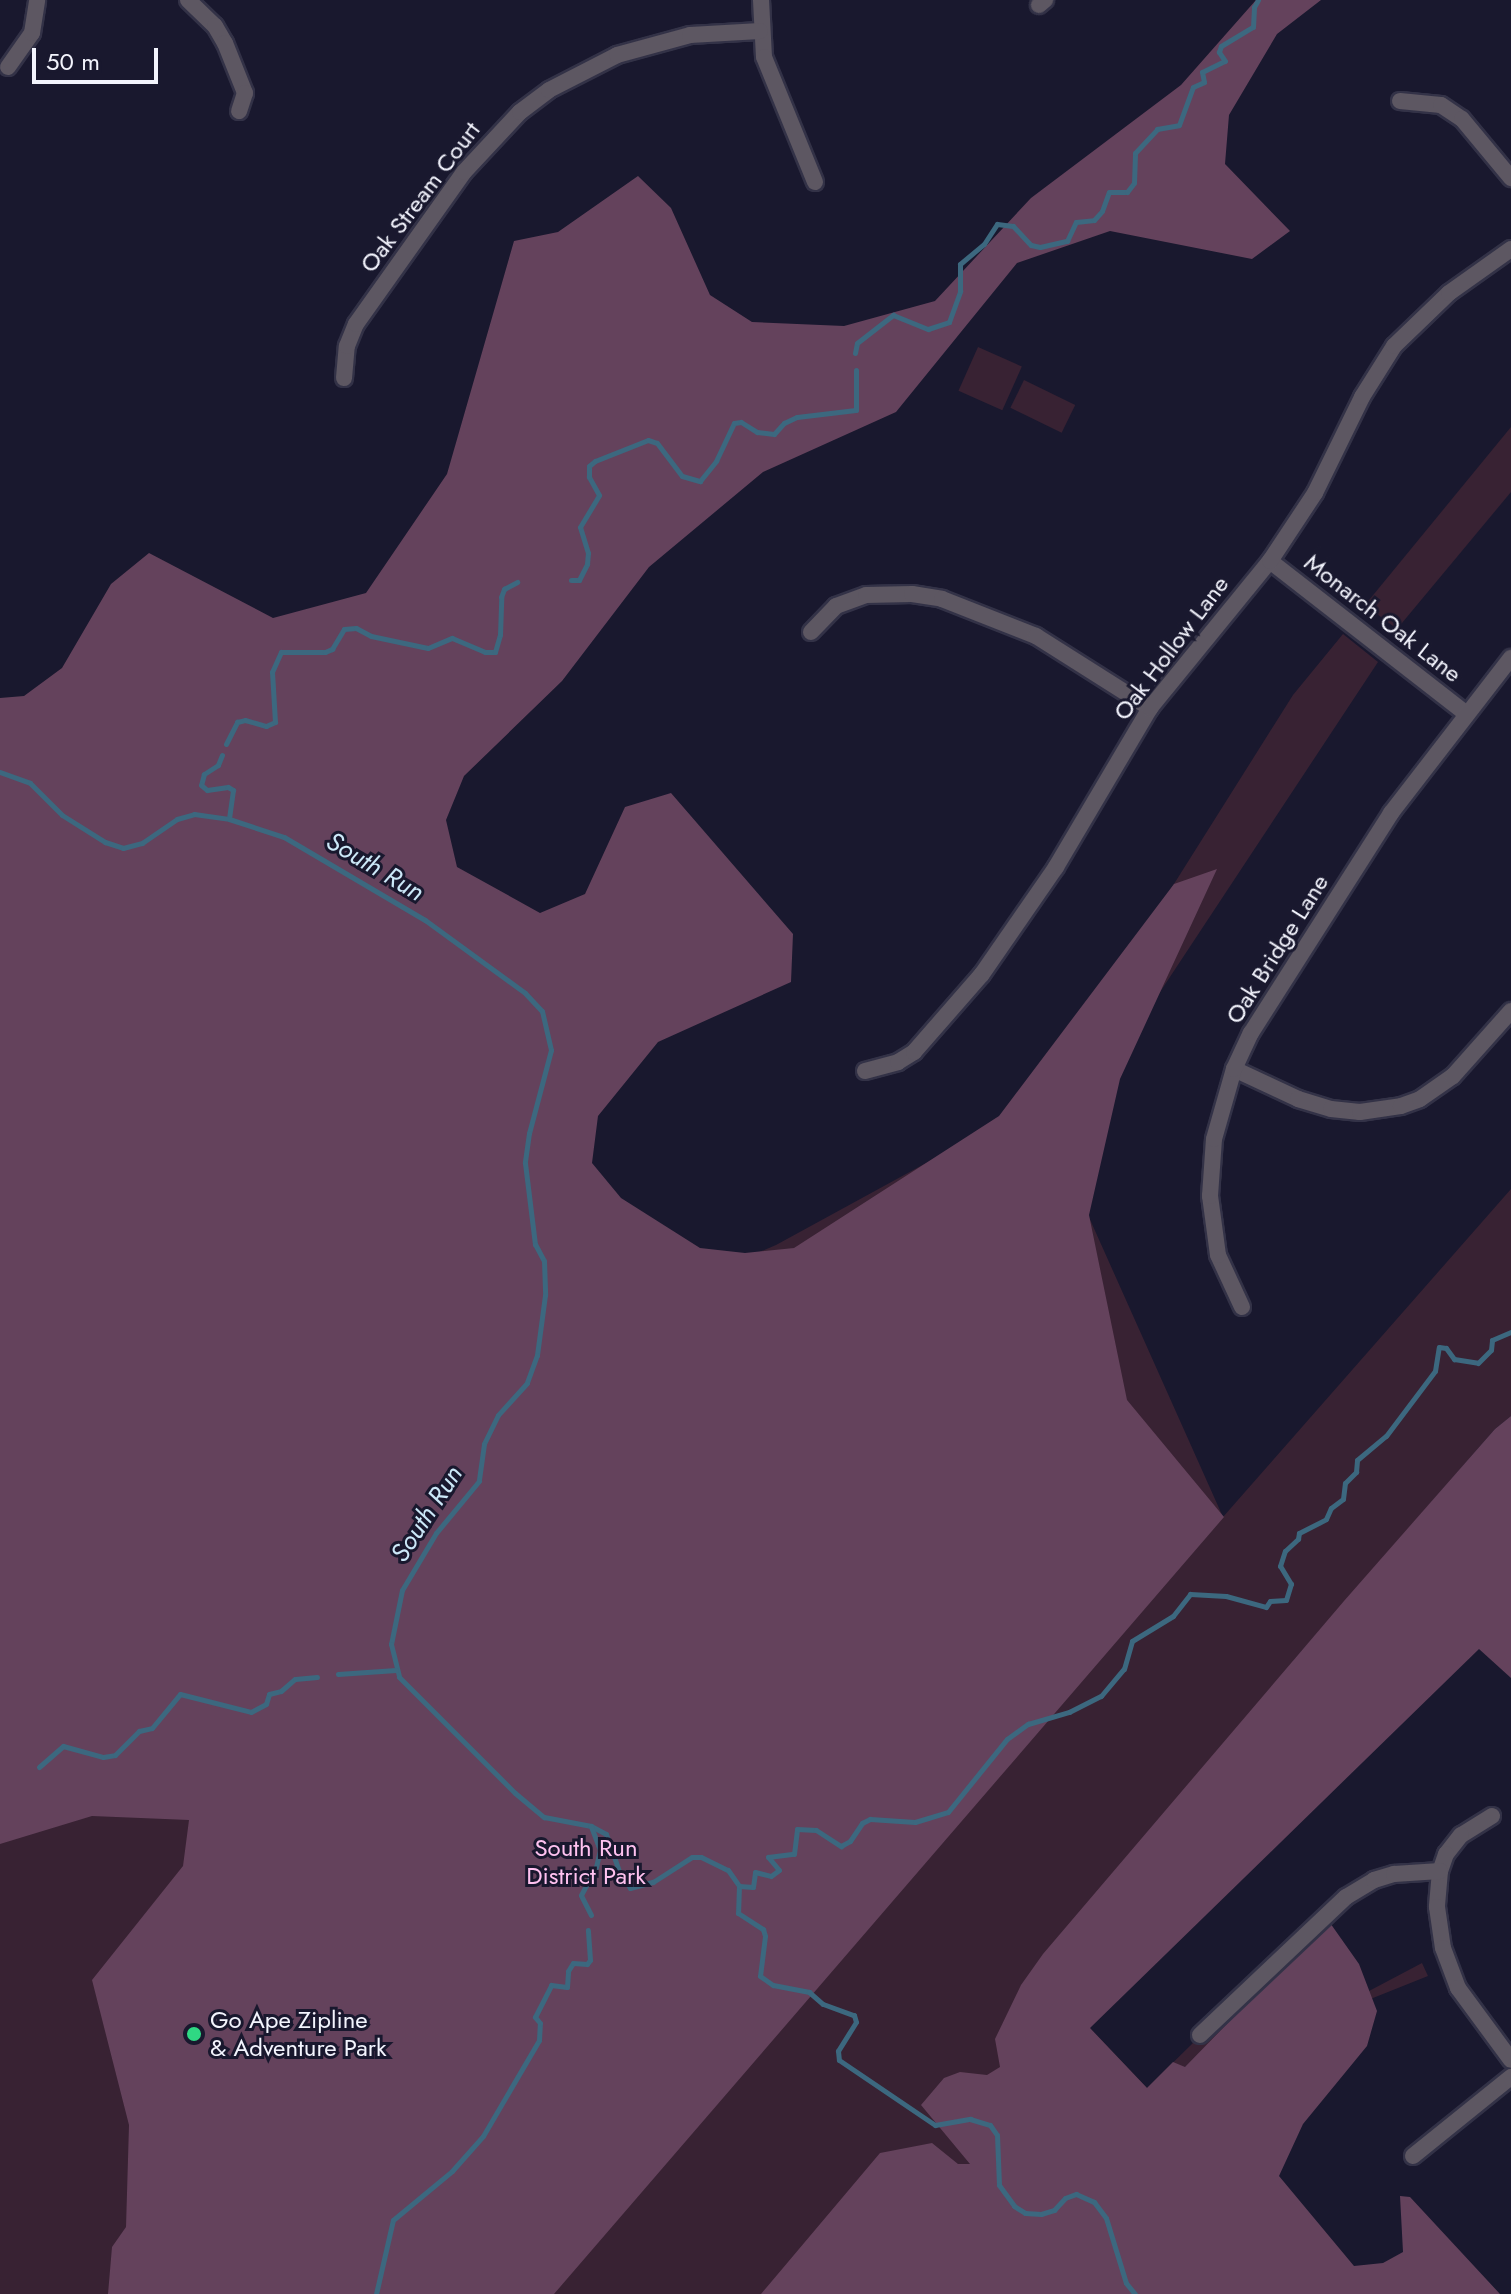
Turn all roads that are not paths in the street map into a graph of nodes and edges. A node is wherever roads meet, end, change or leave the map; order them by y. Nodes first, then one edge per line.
1 (37, 0) edge
2 (188, 0) edge
3 (761, 0) edge
4 (760, 31) junction
5 (8, 67) dead end
6 (1400, 101) dead end
7 (239, 111) dead end
8 (1511, 178) edge
9 (815, 182) dead end
10 (1511, 249) edge
11 (344, 378) dead end
12 (1270, 561) junction
13 (811, 632) dead end
14 (1511, 658) edge
15 (1150, 708) junction
16 (1465, 713) junction
17 (1511, 1011) edge
18 (1234, 1069) junction
19 (865, 1071) dead end
20 (1242, 1307) dead end
21 (1492, 1816) dead end
22 (1440, 1871) junction
23 (1200, 2035) dead end
24 (1511, 2060) edge
25 (1511, 2077) edge
26 (1413, 2156) dead end

1 - 5 street
2 - 7 street
3 - 4 street
4 - 9 street
4 - 11 street, Oak Stream Court
6 - 8 street
10 - 12 street, Oak Hollow Lane
12 - 15 street, Oak Hollow Lane
12 - 16 street, Monarch Oak Lane
13 - 15 street
14 - 16 street, Oak Bridge Lane
15 - 19 street, Oak Hollow Lane
16 - 18 street, Oak Bridge Lane
17 - 18 street
18 - 20 street, Oak Bridge Lane
21 - 22 street
22 - 23 street
22 - 24 street
25 - 26 street

